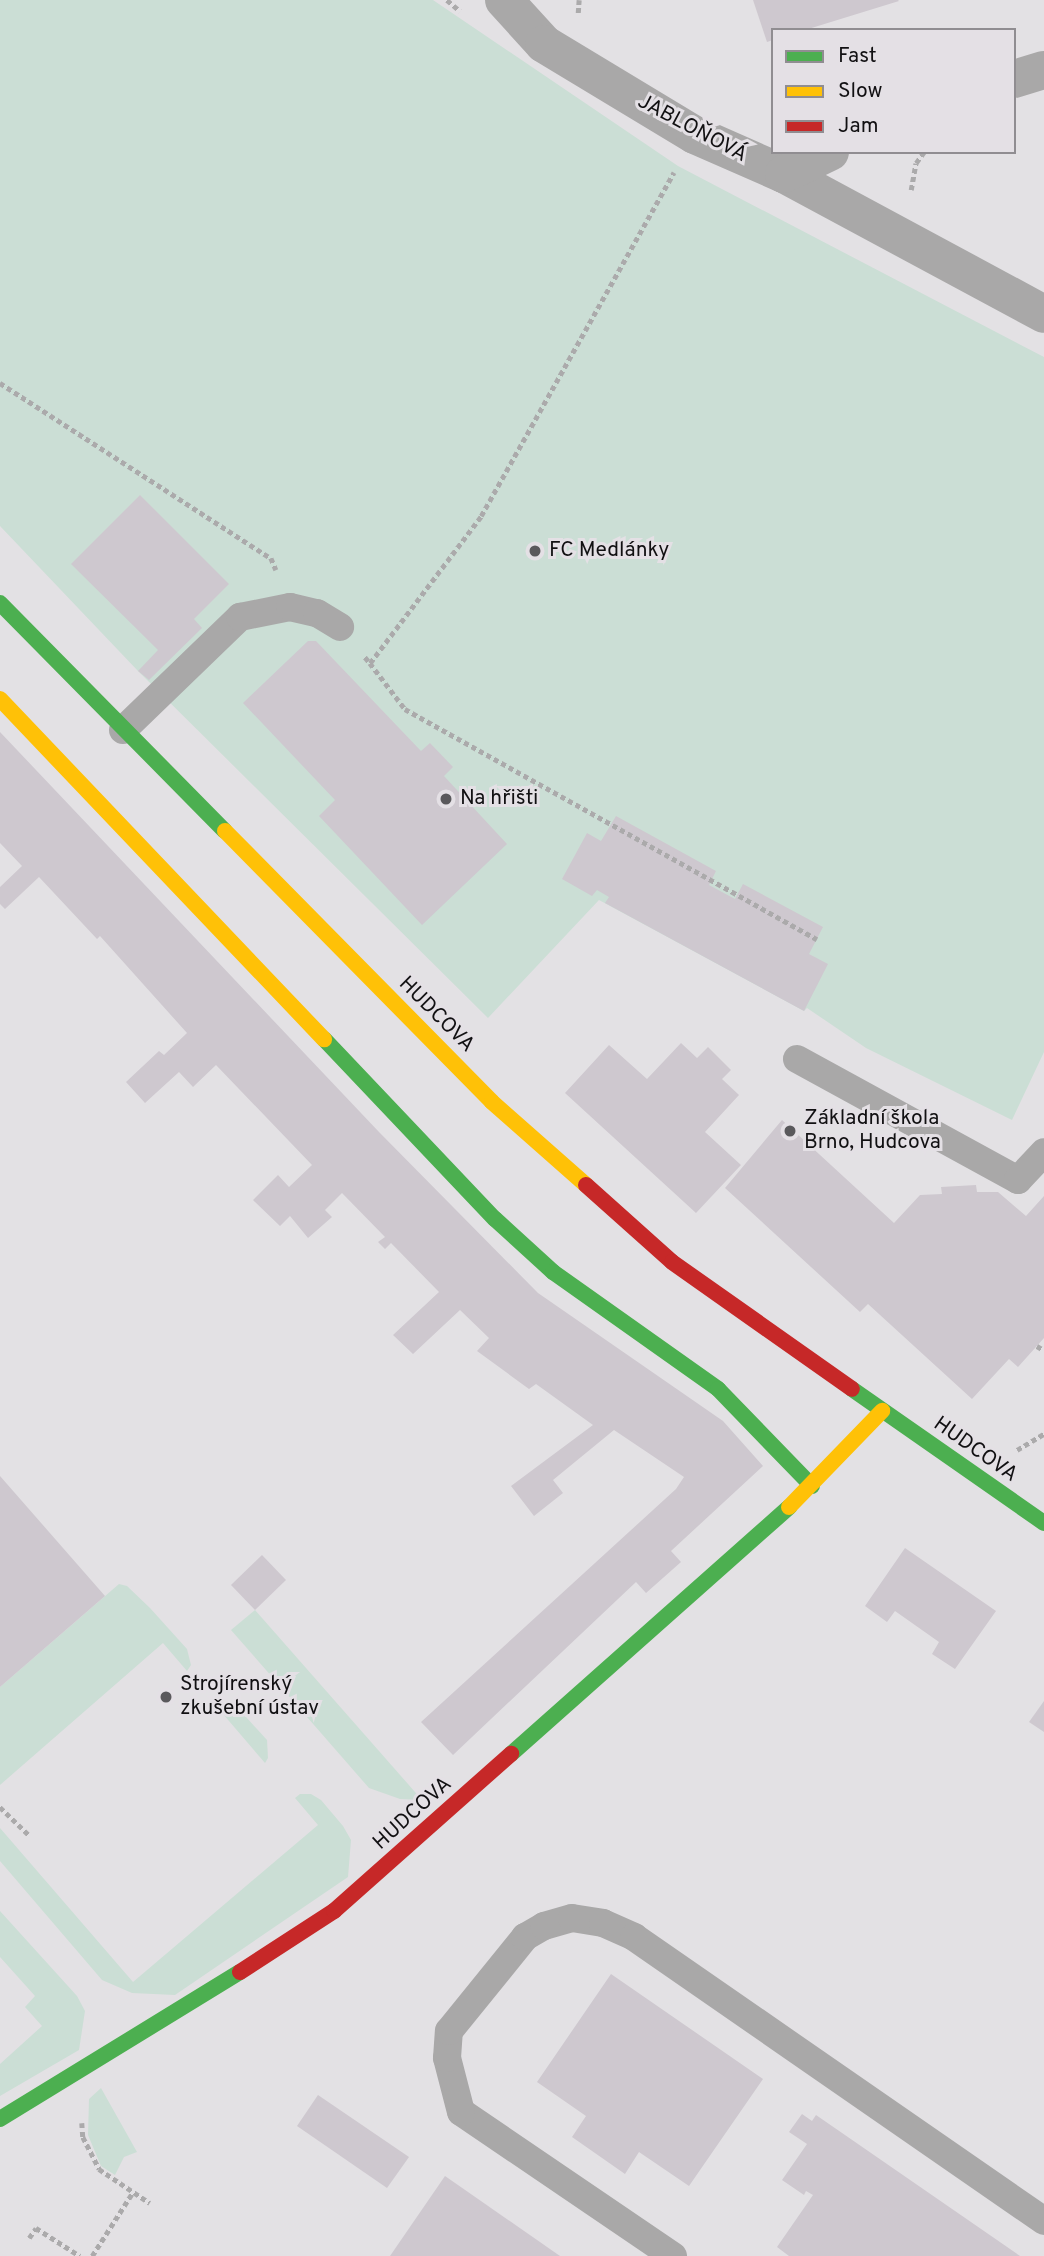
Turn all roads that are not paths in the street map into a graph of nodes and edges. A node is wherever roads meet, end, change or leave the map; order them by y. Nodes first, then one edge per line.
1 (504, 0) edge
2 (1044, 70) edge
3 (1016, 78) edge
4 (826, 154) edge
5 (784, 174) junction
6 (1044, 314) edge
7 (0, 603) edge
8 (340, 627) road end
9 (0, 699) edge
10 (123, 730) junction
11 (797, 1059) dead end
12 (1044, 1152) edge
13 (882, 1411) junction
14 (812, 1486) junction
15 (1044, 1523) edge
16 (0, 2119) edge
17 (1044, 2221) edge
18 (673, 2256) edge

1 - 5 street, JABLOŇOVÁ
2 - 3 street
4 - 5 street
5 - 6 street, JABLOŇOVÁ
7 - 10 street, HUDCOVA
8 - 10 lane
9 - 14 street
10 - 13 street, HUDCOVA
11 - 12 lane
13 - 14 street, HUDCOVA
13 - 15 street, HUDCOVA
14 - 16 street, HUDCOVA
17 - 18 lane

